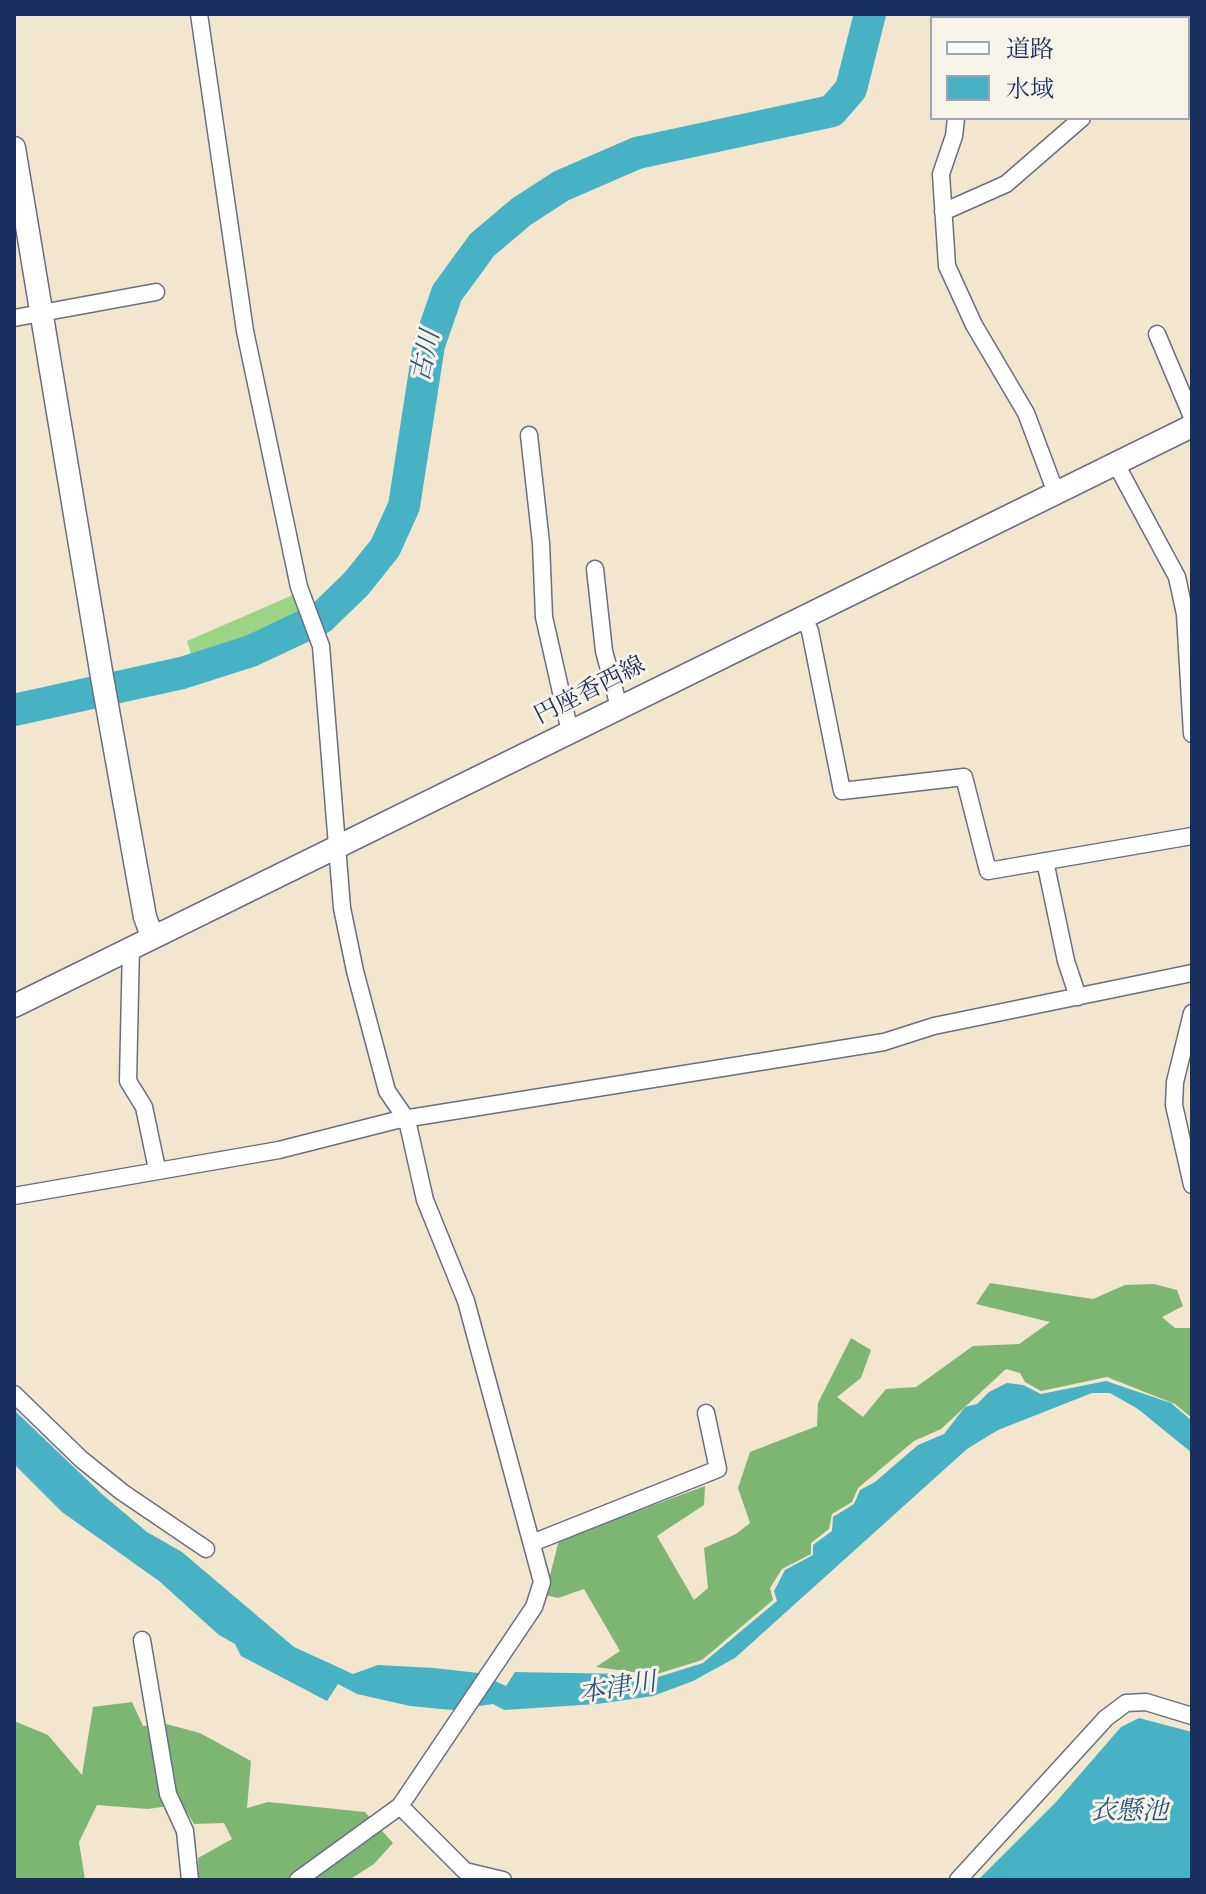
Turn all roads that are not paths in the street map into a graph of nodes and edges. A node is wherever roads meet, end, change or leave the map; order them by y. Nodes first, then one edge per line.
1 (199, 14) edge
2 (956, 120) edge
3 (1080, 120) edge
4 (14, 148) edge
5 (943, 212) junction
6 (156, 292) dead end
7 (42, 312) junction
8 (14, 318) edge
9 (1157, 334) dead end
10 (1192, 417) edge
11 (1192, 426) edge
12 (529, 435) dead end
13 (1116, 464) junction
14 (1056, 493) junction
15 (595, 569) dead end
16 (804, 618) junction
17 (619, 707) junction
18 (570, 732) junction
19 (1192, 734) edge
20 (1192, 836) edge
21 (338, 845) junction
22 (1045, 861) junction
23 (152, 936) junction
24 (131, 946) junction
25 (1192, 973) edge
26 (1078, 997) junction
27 (14, 1006) edge
28 (1192, 1013) edge
29 (407, 1120) junction
30 (157, 1169) junction
31 (1192, 1185) edge
32 (14, 1196) edge
33 (14, 1394) edge
34 (706, 1413) dead end
35 (532, 1543) junction
36 (206, 1549) dead end
37 (142, 1640) dead end
38 (1192, 1716) edge
39 (400, 1806) junction
40 (190, 1880) edge
41 (298, 1880) edge
42 (503, 1880) edge
43 (958, 1880) edge

1 - 21 street
2 - 5 street
3 - 5 street
4 - 7 main road
5 - 14 street
6 - 7 street
7 - 8 street
7 - 23 main road
9 - 10 street
11 - 13 main road, 円座香西線
12 - 18 street
13 - 14 main road, 円座香西線
13 - 19 street
14 - 16 main road, 円座香西線
15 - 17 street
16 - 17 main road, 円座香西線
16 - 22 street
17 - 18 main road, 円座香西線
18 - 21 main road, 円座香西線
20 - 22 street
21 - 23 main road, 円座香西線
21 - 29 street
22 - 26 street
23 - 24 main road, 円座香西線
24 - 27 main road, 円座香西線
24 - 30 street
25 - 26 street
26 - 29 street
28 - 31 street
29 - 30 street
29 - 35 street
30 - 32 street
33 - 36 street
34 - 35 street
35 - 39 street
37 - 40 street
38 - 43 street
39 - 41 street
39 - 42 street

